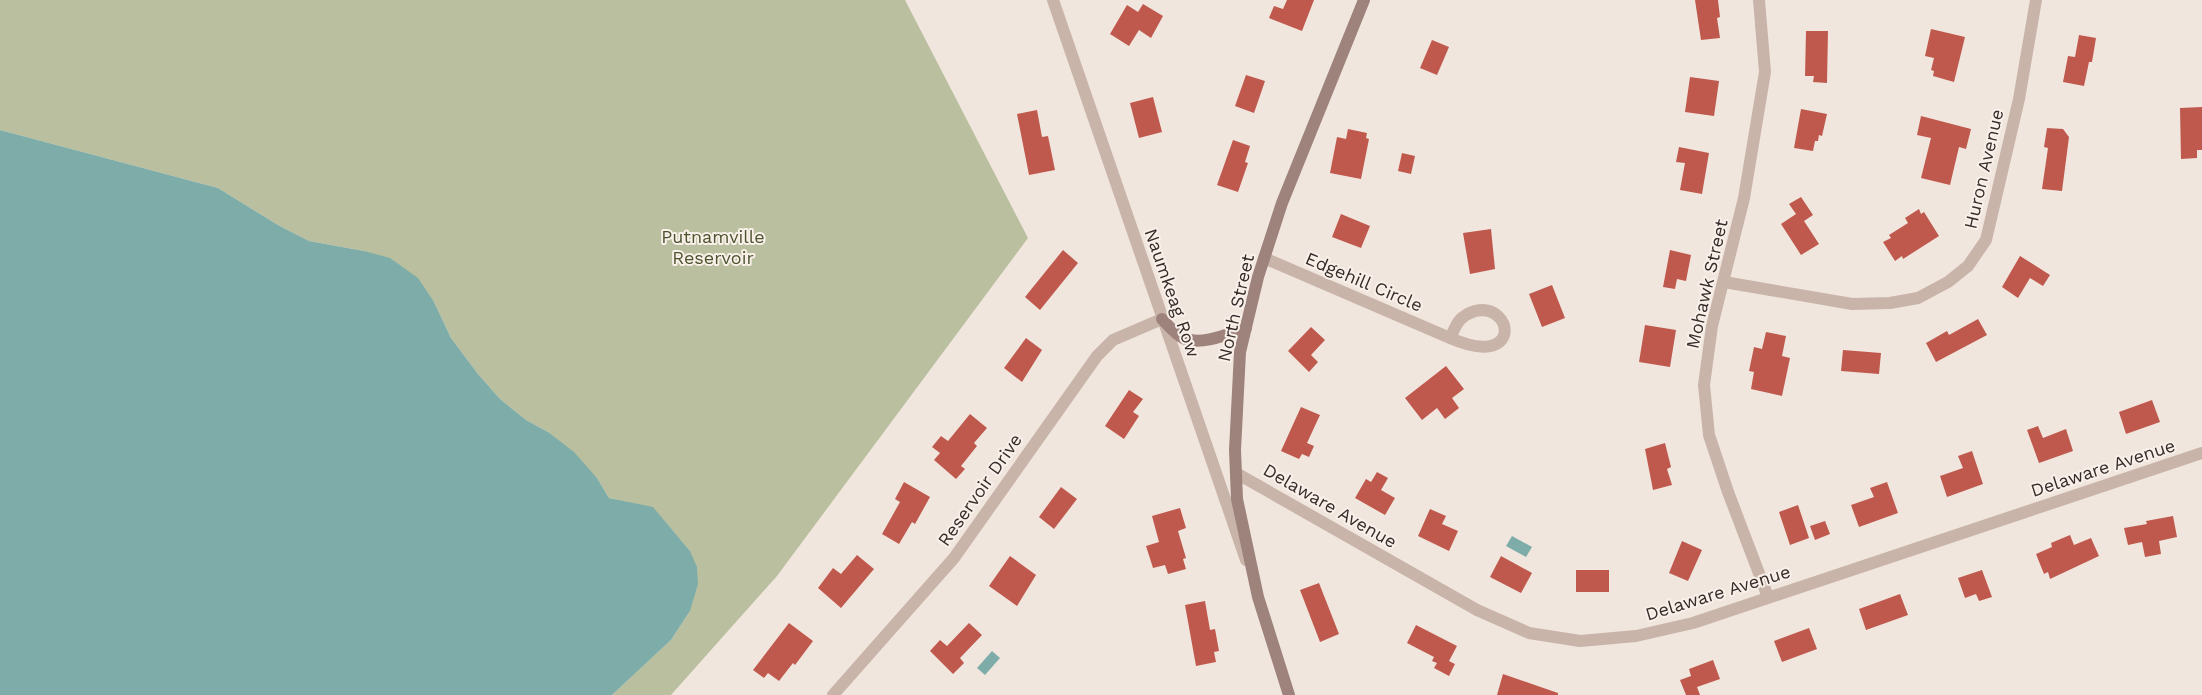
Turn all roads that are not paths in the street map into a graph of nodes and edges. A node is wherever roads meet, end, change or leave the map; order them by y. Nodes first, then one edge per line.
1 (1053, 0) edge
2 (1364, 0) edge
3 (1758, 0) edge
4 (2036, 0) edge
5 (1264, 258) junction
6 (1724, 282) junction
7 (1162, 319) junction
8 (1246, 328) junction
9 (1450, 338) dead end
10 (2202, 453) edge
11 (1236, 473) junction
12 (1258, 597) junction
13 (1768, 597) junction
14 (833, 695) edge
15 (1289, 695) edge

1 - 7 street, Naumkeag Row
2 - 5 street, North Street
3 - 6 street, Mohawk Street
4 - 6 street, Huron Avenue
5 - 8 street, North Street
5 - 9 street, Edgehill Circle
6 - 13 street, Mohawk Street
7 - 8 street
7 - 12 street, Naumkeag Row
7 - 14 street, Reservoir Drive
8 - 11 street, North Street
10 - 13 street, Delaware Avenue
11 - 12 street, North Street
11 - 13 street, Delaware Avenue
12 - 15 street, North Street

